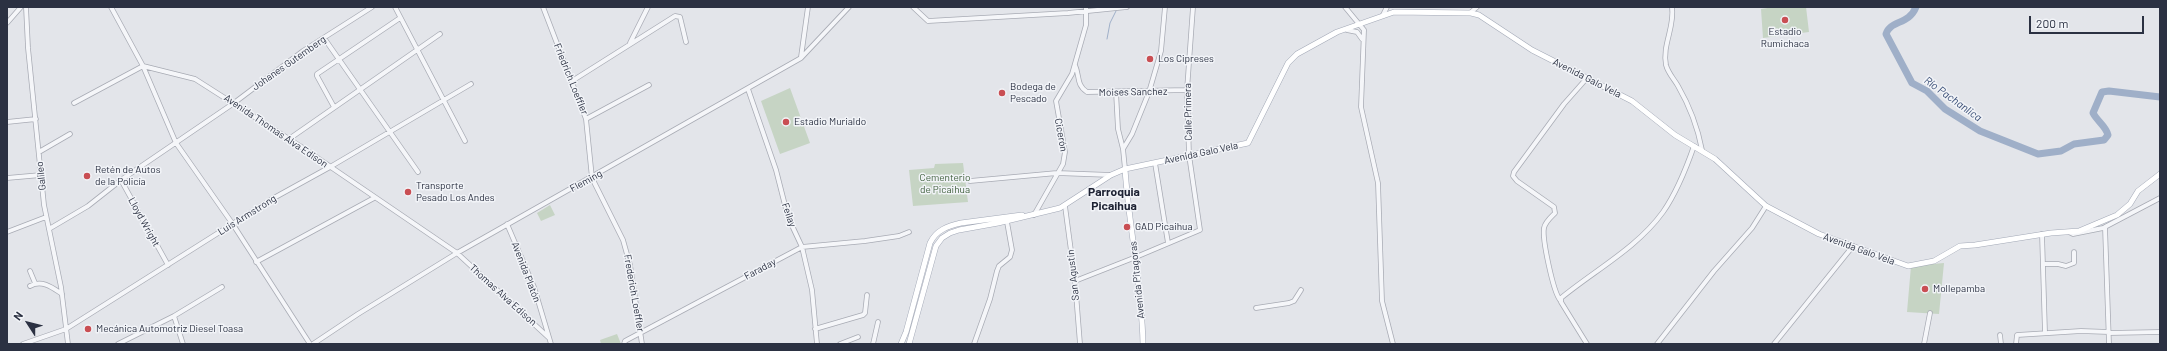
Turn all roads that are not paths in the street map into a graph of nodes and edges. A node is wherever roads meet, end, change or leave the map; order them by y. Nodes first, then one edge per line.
1 (21, 7) edge
2 (26, 7) edge
3 (110, 7) edge
4 (372, 7) edge
5 (395, 7) edge
6 (543, 7) edge
7 (648, 7) edge
8 (808, 7) edge
9 (849, 7) edge
10 (913, 7) edge
11 (1127, 7) edge
12 (1165, 7) edge
13 (1193, 7) edge
14 (1345, 7) edge
15 (1387, 7) edge
16 (1477, 7) edge
17 (1672, 7) edge
18 (1086, 9) edge
19 (1470, 13) junction
20 (1383, 15) junction
21 (400, 18) junction
22 (7, 23) edge
23 (1357, 24) junction
24 (1337, 32) junction
25 (440, 34) dead end
26 (324, 38) junction
27 (1362, 40) junction
28 (686, 42) dead end
29 (630, 44) junction
30 (417, 50) junction
31 (801, 58) junction
32 (338, 59) junction
33 (1075, 65) junction
34 (143, 66) junction
35 (1588, 78) junction
36 (572, 81) junction
37 (471, 84) dead end
38 (649, 85) dead end
39 (360, 89) junction
40 (748, 89) junction
41 (1187, 90) junction
42 (1116, 92) junction
43 (1149, 92) junction
44 (444, 100) junction
45 (234, 102) junction
46 (74, 103) dead end
47 (334, 106) junction
48 (36, 119) junction
49 (586, 119) junction
50 (7, 122) edge
51 (389, 132) junction
52 (70, 134) dead end
53 (289, 139) junction
54 (465, 141) dead end
55 (176, 143) junction
56 (1694, 146) junction
57 (1123, 149) junction
58 (1702, 150) junction
59 (39, 152) junction
60 (1189, 155) junction
61 (1155, 162) junction
62 (330, 167) junction
63 (1125, 169) junction
64 (418, 172) dead end
65 (1057, 173) junction
66 (41, 174) junction
67 (2160, 174) edge
68 (1111, 175) junction
69 (7, 178) edge
70 (592, 178) junction
71 (121, 180) junction
72 (970, 182) dead end
73 (374, 198) junction
74 (2160, 198) edge
75 (1065, 206) junction
76 (1766, 206) junction
77 (1032, 216) junction
78 (46, 217) junction
79 (1007, 222) junction
80 (232, 223) junction
81 (507, 224) junction
82 (2105, 227) junction
83 (49, 229) junction
84 (7, 232) edge
85 (909, 232) dead end
86 (2069, 232) junction
87 (2042, 234) junction
88 (1168, 243) junction
89 (1853, 246) junction
90 (802, 247) junction
91 (2074, 252) dead end
92 (457, 253) junction
93 (1136, 257) junction
94 (256, 262) junction
95 (2044, 264) junction
96 (168, 265) junction
97 (30, 271) dead end
98 (1075, 281) junction
99 (36, 283) junction
100 (30, 286) dead end
101 (222, 287) dead end
102 (1301, 290) dead end
103 (62, 294) junction
104 (867, 295) dead end
105 (1560, 300) junction
106 (1256, 308) dead end
107 (1930, 313) dead end
108 (174, 316) junction
109 (878, 322) dead end
110 (66, 329) junction
111 (815, 329) junction
112 (2109, 332) junction
113 (2160, 332) edge
114 (640, 333) junction
115 (2045, 333) junction
116 (2000, 335) dead end
117 (548, 337) junction
118 (858, 337) dead end
119 (23, 344) edge
120 (68, 344) edge
121 (118, 344) edge
122 (183, 344) edge
123 (310, 344) edge
124 (313, 344) edge
125 (551, 344) edge
126 (624, 344) edge
127 (642, 344) edge
128 (817, 344) edge
129 (840, 344) edge
130 (873, 344) edge
131 (901, 344) edge
132 (909, 344) edge
133 (974, 344) edge
134 (1080, 344) edge
135 (1143, 344) edge
136 (1393, 344) edge
137 (1587, 344) edge
138 (1657, 344) edge
139 (1774, 344) edge
140 (1924, 344) edge
141 (2001, 344) edge
142 (2016, 344) edge
143 (2109, 344) edge

1 - 22 street
2 - 48 street, Galileo
3 - 34 street
4 - 26 street, Johanes Gutemberg
5 - 21 street
6 - 36 street, Friedrich Loeffler
7 - 29 street
8 - 31 street
9 - 31 street, Fleming
10 - 18 street
11 - 18 street
12 - 43 street
13 - 41 street, Calle Primera
14 - 23 street
15 - 20 street
16 - 19 street
17 - 58 street
18 - 33 street, Cicerón
19 - 20 main road, Avenida Galo Vela
19 - 35 main road, Avenida Galo Vela
20 - 23 main road, Avenida Galo Vela
21 - 30 street
21 - 32 street
23 - 24 main road, Avenida Galo Vela
23 - 27 street
24 - 27 street
24 - 60 main road, Avenida Galo Vela
25 - 30 street
26 - 32 street
26 - 45 street, Johanes Gutemberg
27 - 136 street
28 - 29 street
29 - 36 street
30 - 39 street
30 - 44 street
31 - 40 street, Fleming
32 - 39 street
32 - 47 street
33 - 42 street, Moises Sanchez
33 - 65 street, Cicerón
34 - 45 street, Avenida Thomas Alva Edison
34 - 46 street
34 - 55 street
35 - 56 main road, Avenida Galo Vela
35 - 105 street
36 - 49 street, Friedrich Loeffler
37 - 44 street, Luis Armstrong
38 - 49 street
39 - 47 street
39 - 51 street
40 - 70 street, Fleming
40 - 90 street, Feilay
41 - 43 street, Moises Sanchez
41 - 60 street, Calle Primera
42 - 43 street, Moises Sanchez
42 - 57 street
43 - 57 street
44 - 51 street, Luis Armstrong
44 - 54 street
45 - 53 street, Avenida Thomas Alva Edison
45 - 55 street, Johanes Gutemberg
47 - 53 street
48 - 50 street
48 - 59 street, Galileo
49 - 70 street, Friedrich Loeffler
51 - 62 street, Luis Armstrong
51 - 64 street
52 - 59 street
53 - 62 street, Avenida Thomas Alva Edison
55 - 71 street, Johanes Gutemberg
55 - 80 street
56 - 58 main road, Avenida Galo Vela
56 - 105 street
57 - 63 street
58 - 76 main road, Avenida Galo Vela
59 - 66 street, Galileo
60 - 61 main road, Avenida Galo Vela
60 - 88 street, Calle Primera
61 - 63 main road, Avenida Galo Vela
61 - 88 street
62 - 73 street, Avenida Thomas Alva Edison
62 - 80 street, Luis Armstrong
63 - 68 main road, Avenida Galo Vela
63 - 93 main road, Avenida Pitagoras
65 - 68 street
65 - 72 street
65 - 77 street, Cicerón
66 - 69 street
66 - 78 street, Galileo
67 - 86 main road, Avenida Galo Vela
68 - 75 main road, Avenida Galo Vela
70 - 81 street, Fleming
70 - 114 street, Frederich Loeffler
71 - 83 street, Johanes Gutemberg
71 - 96 street, Lloyd Wright
73 - 92 street, Avenida Thomas Alva Edison
73 - 94 street
74 - 82 street
75 - 77 main road, Avenida Galo Vela
75 - 98 street, San Agustin
76 - 89 main road, Avenida Galo Vela
76 - 138 street
77 - 79 main road, Avenida Galo Vela
77 - 131 main road, Avenida Galo Vela
78 - 83 street, Galileo
78 - 84 street
79 - 132 main road, Avenida Galo Vela
79 - 133 street
80 - 94 street
80 - 96 street, Luis Armstrong
81 - 92 street, Fleming
81 - 117 street, Avenida Platón
82 - 86 street
82 - 112 street
83 - 103 street, Galileo
85 - 90 street, Faraday
86 - 87 main road, Avenida Galo Vela
87 - 89 main road, Avenida Galo Vela
87 - 95 street
88 - 93 street
89 - 139 street
90 - 111 street, Feilay
90 - 114 street, Faraday
91 - 95 street
92 - 117 street, Thomas Alva Edison
92 - 124 street, Fleming
93 - 98 street
93 - 135 main road, Avenida Pitagoras
94 - 123 street
95 - 115 street
96 - 110 street, Luis Armstrong
97 - 99 street
98 - 134 street, San Agustin
99 - 100 street
99 - 103 street
101 - 108 street
102 - 106 street
103 - 110 street, Galileo
104 - 111 street
105 - 137 street
107 - 140 street
108 - 121 street
108 - 122 street
109 - 130 street
110 - 119 street, Luis Armstrong
110 - 120 street, Galileo
111 - 128 street, Feilay
112 - 113 street
112 - 115 street
112 - 143 street
114 - 126 street, Faraday
114 - 127 street, Frederich Loeffler
115 - 142 street
116 - 141 street
117 - 125 street, Avenida Platón
118 - 129 street

